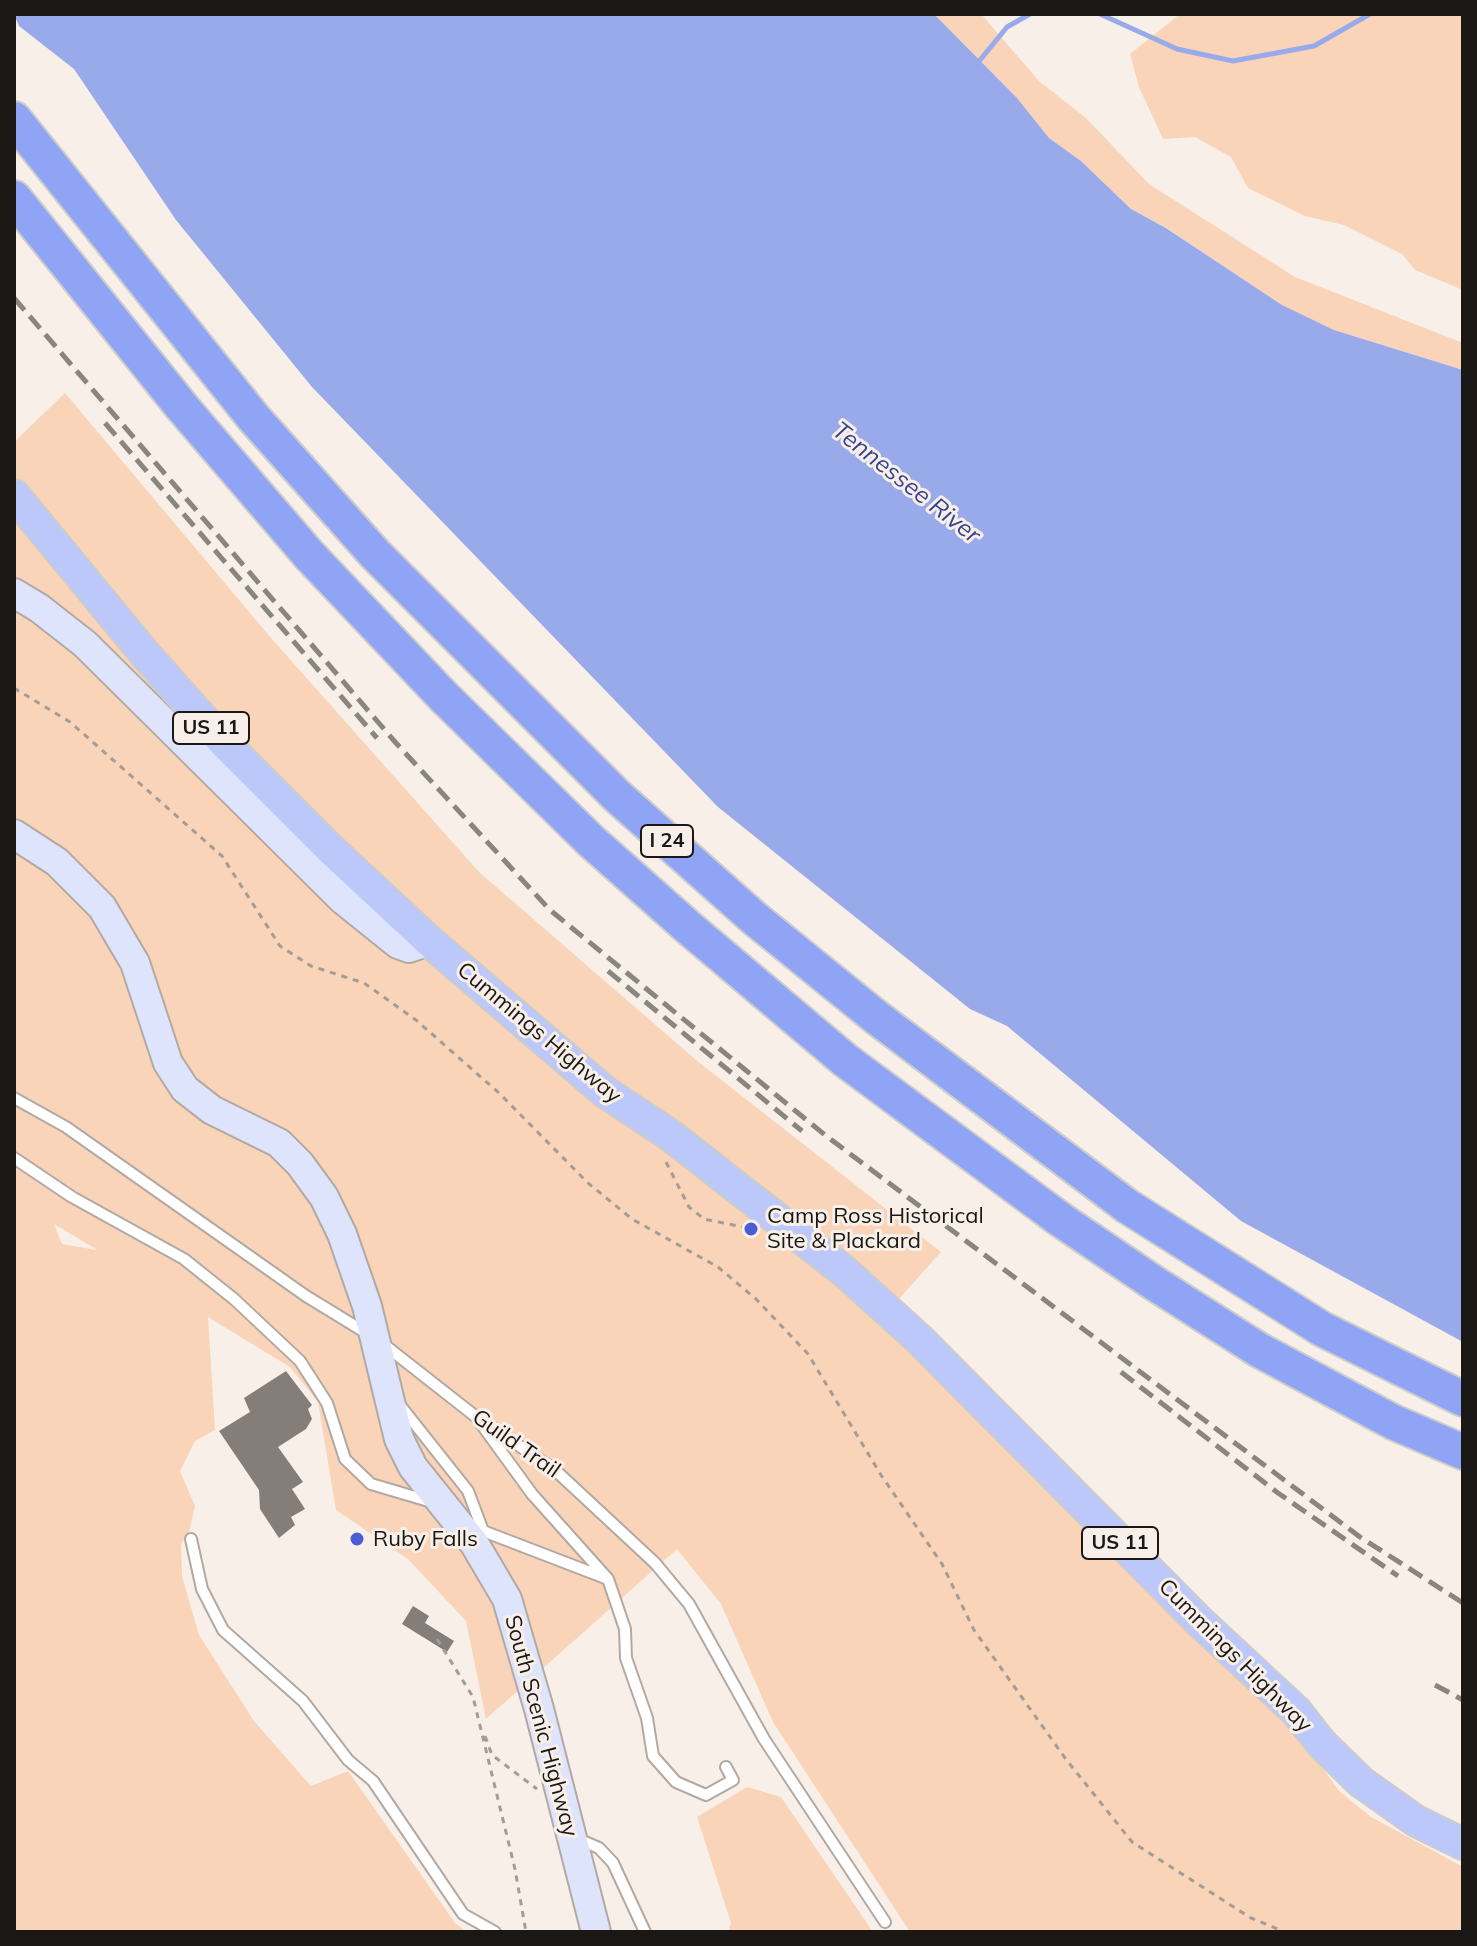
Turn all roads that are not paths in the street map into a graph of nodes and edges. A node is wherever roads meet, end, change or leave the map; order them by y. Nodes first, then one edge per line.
1 (14, 119) edge
2 (14, 198) edge
3 (14, 495) edge
4 (14, 593) edge
5 (14, 834) edge
6 (429, 941) junction
7 (14, 1098) edge
8 (14, 1158) edge
9 (377, 1340) junction
10 (386, 1391) junction
11 (1463, 1399) edge
12 (475, 1416) junction
13 (1463, 1452) edge
14 (442, 1505) junction
15 (478, 1537) junction
16 (191, 1539) dead end
17 (608, 1579) junction
18 (726, 1767) dead end
19 (569, 1835) junction
20 (1463, 1844) edge
21 (885, 1922) dead end
22 (495, 1932) edge
23 (596, 1932) edge
24 (645, 1932) edge

1 - 11 highway, I 24
2 - 13 highway, I 24
3 - 6 main road, Cummings Highway / US 11
4 - 6 main road
5 - 9 main road, South Scenic Highway
6 - 20 main road, Cummings Highway / US 11
7 - 9 lane, Guild Trail
8 - 14 lane
9 - 10 main road, South Scenic Highway
9 - 12 lane, Guild Trail
10 - 14 main road, South Scenic Highway
10 - 15 lane
12 - 17 lane
12 - 21 lane, Guild Trail
14 - 15 main road, South Scenic Highway
15 - 17 lane
15 - 19 main road, South Scenic Highway
16 - 22 lane
17 - 18 lane
19 - 23 main road, South Scenic Highway
19 - 24 lane

